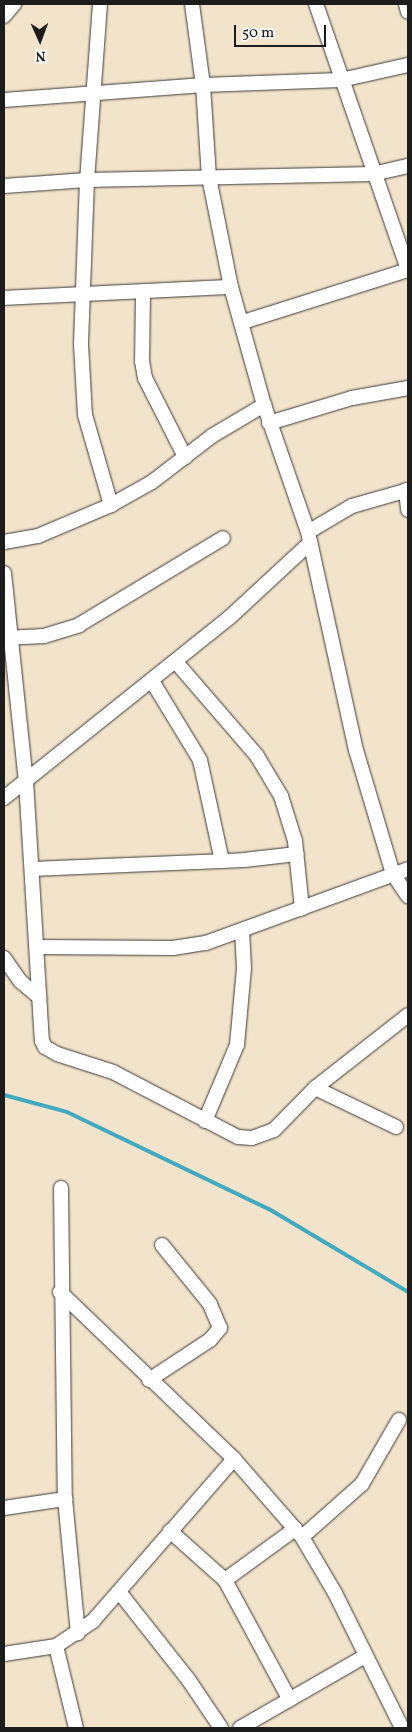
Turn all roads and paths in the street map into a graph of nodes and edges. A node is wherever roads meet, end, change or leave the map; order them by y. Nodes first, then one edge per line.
1 (14, 4) edge
2 (100, 4) edge
3 (192, 4) edge
4 (316, 4) edge
5 (406, 4) edge
6 (408, 12) edge
7 (4, 16) edge
8 (408, 65) edge
9 (341, 80) junction
10 (202, 85) junction
11 (94, 92) junction
12 (4, 100) edge
13 (408, 166) edge
14 (373, 174) junction
15 (209, 177) junction
16 (87, 180) junction
17 (4, 186) edge
18 (408, 269) edge
19 (231, 287) junction
20 (143, 293) junction
21 (84, 296) junction
22 (4, 298) edge
23 (243, 322) junction
24 (408, 388) edge
25 (264, 406) junction
26 (269, 423) junction
27 (185, 457) junction
28 (407, 490) edge
29 (111, 505) junction
30 (408, 510) edge
31 (223, 538) dead end
32 (309, 538) junction
33 (4, 542) edge
34 (4, 573) edge
35 (6, 637) edge
36 (176, 662) junction
37 (152, 680) junction
38 (26, 780) junction
39 (4, 798) edge
40 (297, 854) junction
41 (222, 861) junction
42 (32, 869) junction
43 (408, 869) edge
44 (393, 874) junction
45 (408, 896) edge
46 (302, 909) junction
47 (242, 932) junction
48 (38, 948) junction
49 (4, 958) edge
50 (39, 998) junction
51 (408, 1014) edge
52 (315, 1088) junction
53 (205, 1121) junction
54 (396, 1127) dead end
55 (61, 1188) dead end
56 (162, 1245) dead end
57 (60, 1292) junction
58 (149, 1380) junction
59 (399, 1420) dead end
60 (234, 1459) junction
61 (65, 1499) junction
62 (4, 1508) edge
63 (170, 1531) junction
64 (299, 1533) junction
65 (225, 1580) junction
66 (120, 1593) junction
67 (78, 1634) junction
68 (56, 1646) junction
69 (4, 1654) edge
70 (365, 1656) junction
71 (290, 1700) junction
72 (76, 1728) edge
73 (221, 1728) edge
74 (240, 1728) edge
75 (402, 1728) edge

1 - 7 street
2 - 11 street
3 - 10 street
4 - 9 street
5 - 6 street
8 - 9 street
9 - 10 street
9 - 14 street
10 - 11 street
10 - 15 street
11 - 12 street
11 - 16 street
13 - 14 street
14 - 15 street
14 - 18 street
15 - 16 street
15 - 19 street
16 - 17 street
16 - 21 street
18 - 23 street
19 - 20 street
19 - 23 street
20 - 21 street
20 - 27 street
21 - 22 street
21 - 29 street
23 - 25 street
24 - 26 street
25 - 26 street
25 - 27 street
26 - 32 street
27 - 29 street
28 - 30 street
28 - 32 street
29 - 33 street
31 - 35 street
32 - 36 street
32 - 44 street
34 - 35 street
35 - 38 street
36 - 37 street
36 - 40 street
37 - 38 street
37 - 41 street
38 - 39 street
38 - 42 street
40 - 41 street
40 - 46 street
41 - 42 street
42 - 48 street
43 - 44 street
44 - 45 street
44 - 46 street
46 - 47 street
47 - 48 street
47 - 53 street
48 - 50 street
49 - 50 street
50 - 53 street
51 - 52 street
52 - 53 street
52 - 54 street
55 - 57 street
56 - 58 street
57 - 58 street
57 - 61 street
58 - 60 street
59 - 64 street
60 - 63 street
60 - 64 street
61 - 62 street
61 - 67 street
63 - 65 street
63 - 66 street
64 - 65 street
64 - 70 street
65 - 71 street
66 - 67 street
66 - 73 street
67 - 68 street
68 - 69 street
68 - 72 street
70 - 71 street
70 - 75 street
71 - 74 street

